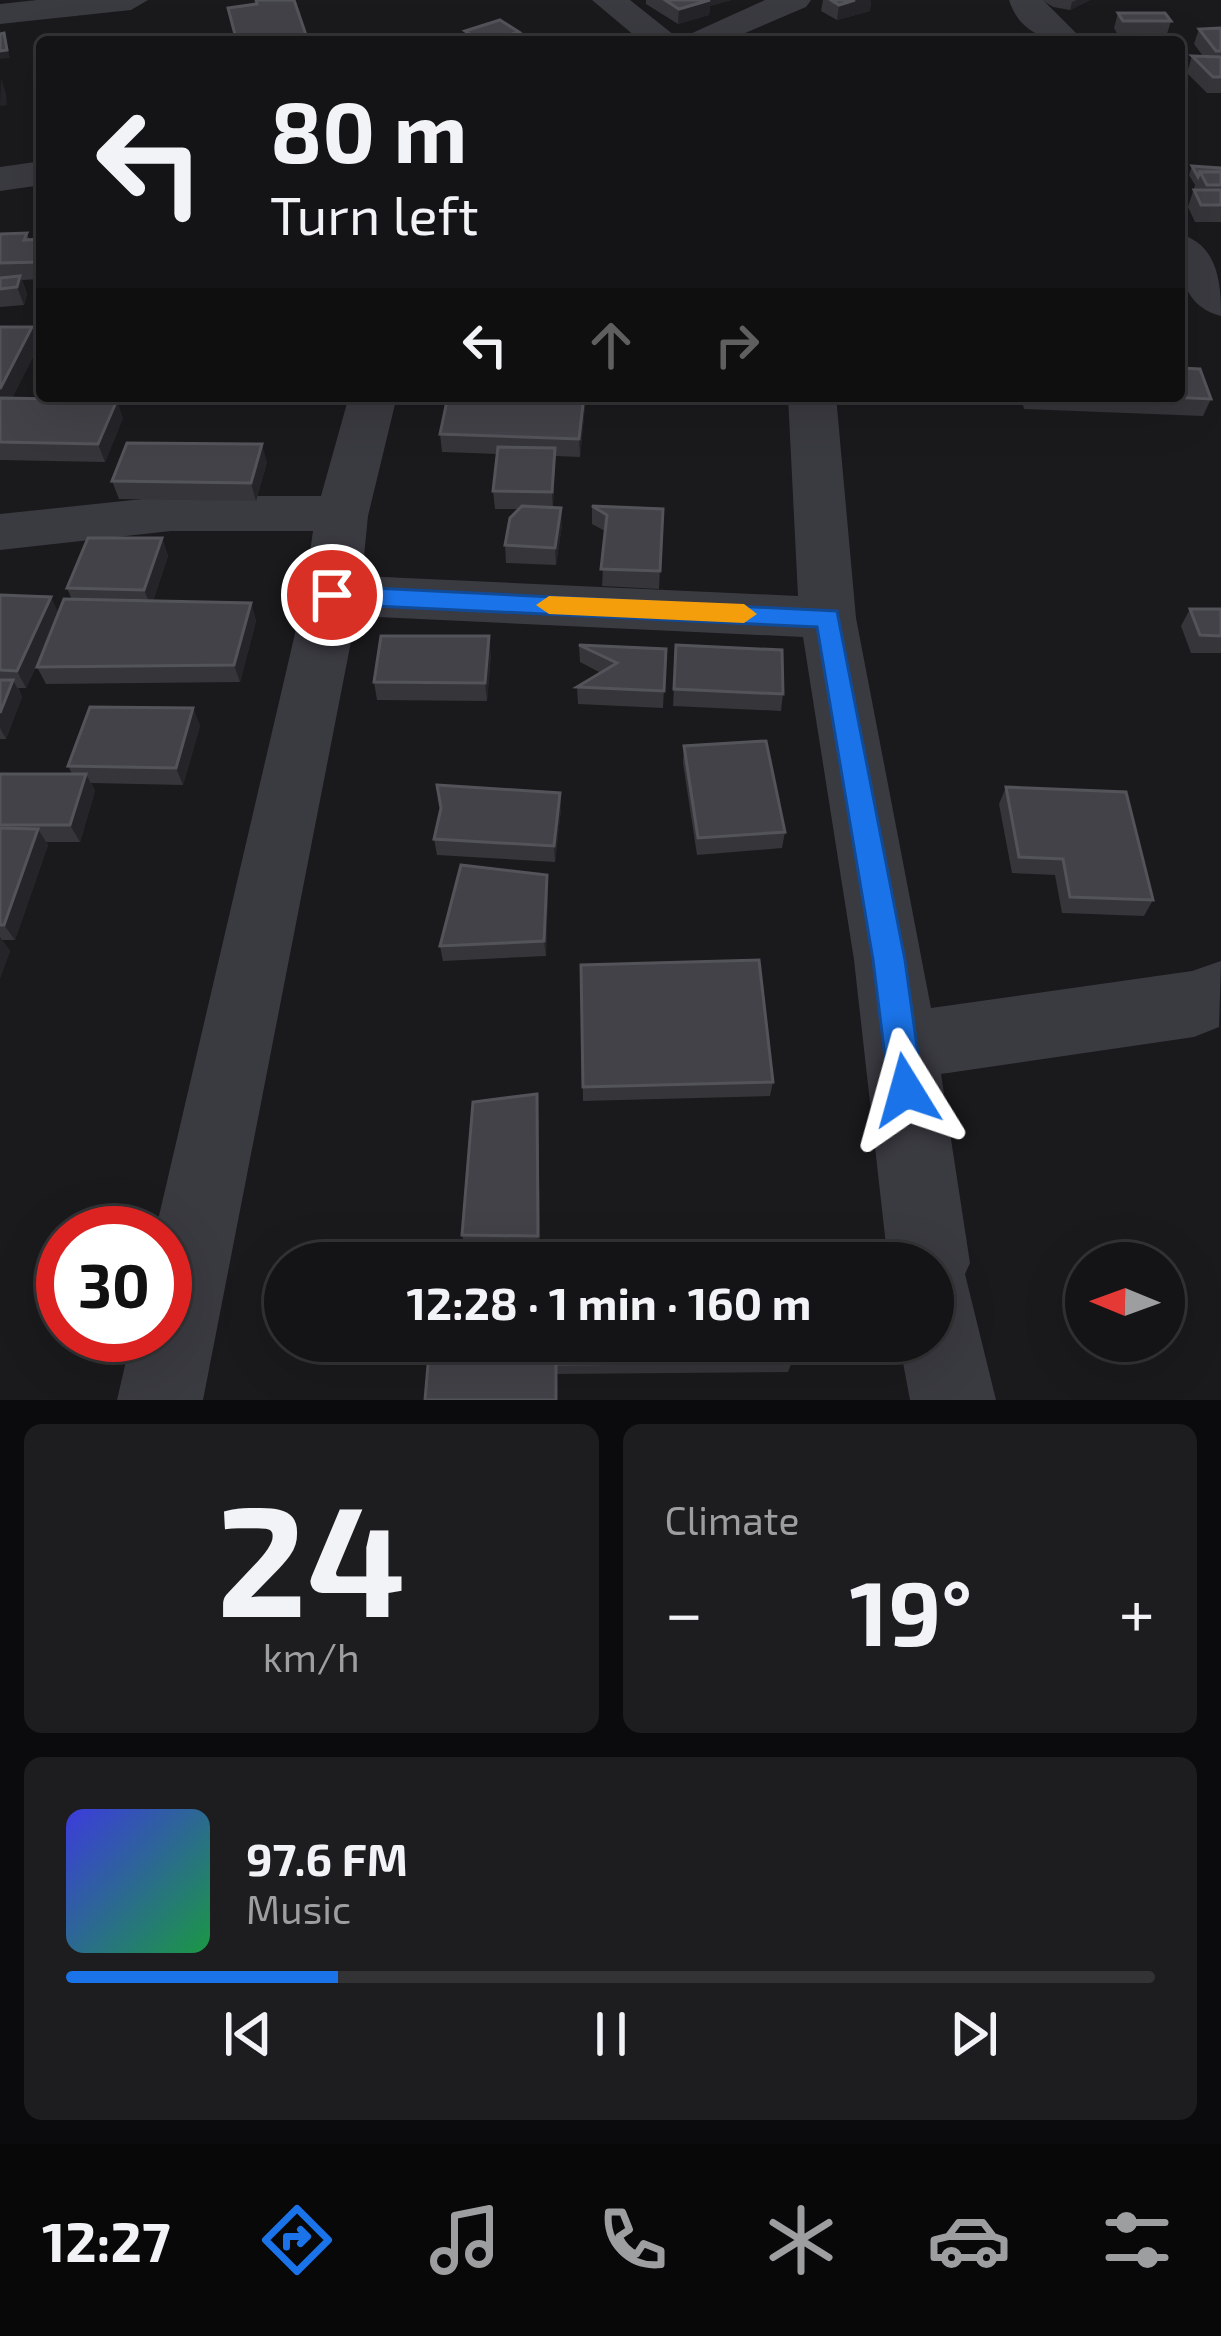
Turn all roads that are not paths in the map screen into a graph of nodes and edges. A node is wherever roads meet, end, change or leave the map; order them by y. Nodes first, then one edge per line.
1 (131, 0) edge
2 (609, 0) edge
3 (794, 0) edge
4 (1026, 0) edge
5 (0, 14) edge
6 (656, 36) edge
7 (708, 36) edge
8 (1060, 36) edge
9 (36, 174) edge
10 (0, 178) edge
11 (1185, 255) edge
12 (1221, 303) edge
13 (371, 402) edge
14 (812, 402) edge
15 (342, 516) junction
16 (0, 532) edge
17 (332, 595) junction
18 (828, 618) junction
19 (1221, 993) edge
20 (901, 1046) junction
21 (926, 1242) edge
22 (946, 1362) edge
23 (160, 1400) edge
24 (953, 1400) edge

1 - 5 street
2 - 6 street
3 - 7 street
4 - 8 street
9 - 10 street
11 - 12 street
13 - 15 street
14 - 18 street
15 - 16 street
15 - 17 street
17 - 18 street
17 - 23 street
18 - 20 street
19 - 20 street
20 - 21 street
22 - 24 street

